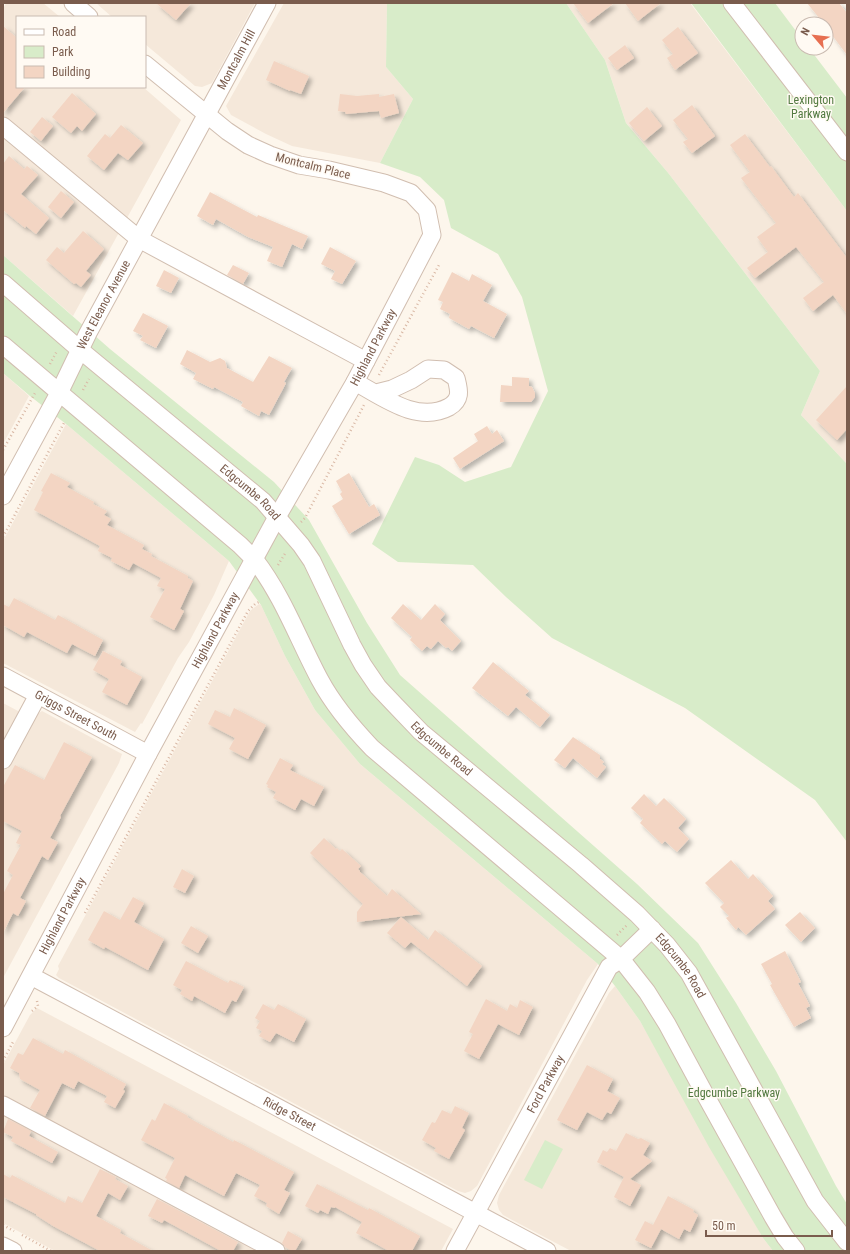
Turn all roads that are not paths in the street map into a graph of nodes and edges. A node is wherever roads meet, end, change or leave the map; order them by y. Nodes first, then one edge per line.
1 (73, 3) edge
2 (267, 3) edge
3 (732, 3) edge
4 (88, 16) edge
5 (146, 65) edge
6 (207, 115) junction
7 (3, 126) edge
8 (847, 152) edge
9 (432, 235) joint
10 (139, 239) junction
11 (3, 283) edge
12 (3, 345) edge
13 (79, 349) junction
14 (366, 361) junction
15 (355, 382) junction
16 (376, 393) dead end
17 (59, 394) junction
18 (3, 496) edge
19 (277, 517) junction
20 (255, 560) junction
21 (3, 676) edge
22 (38, 695) junction
23 (148, 754) junction
24 (3, 760) edge
25 (652, 929) junction
26 (620, 959) junction
27 (31, 976) junction
28 (3, 1028) edge
29 (3, 1105) edge
30 (476, 1213) junction
31 (847, 1242) edge
32 (3, 1246) edge
33 (13, 1251) edge
34 (276, 1251) edge
35 (455, 1251) edge
36 (547, 1251) edge
37 (796, 1251) edge

1 - 4 street
2 - 6 street, Montcalm Hill
3 - 8 street
5 - 6 street, Montcalm Place
6 - 9 street, Montcalm Place
6 - 10 street, West Eleanor Avenue
7 - 10 street
9 - 14 street, Highland Parkway
10 - 13 street, West Eleanor Avenue
10 - 14 street
11 - 13 street, Edgcumbe Road
12 - 17 street
13 - 17 street, West Eleanor Avenue
13 - 19 street, Edgcumbe Road
14 - 15 street, Highland Parkway
15 - 16 street
15 - 19 street, Highland Parkway
17 - 18 street, West Eleanor Avenue
17 - 20 street
19 - 20 street, Highland Parkway
19 - 25 street, Edgcumbe Road
20 - 23 street, Highland Parkway
20 - 26 street
21 - 22 street, Griggs Street South
22 - 23 street, Griggs Street South
22 - 24 street
23 - 27 street, Highland Parkway
25 - 26 street, Ford Parkway
25 - 31 street, Edgcumbe Road
26 - 30 street, Ford Parkway
26 - 37 street
27 - 28 street, Highland Parkway
27 - 30 street, Ridge Street
29 - 34 street
30 - 35 street, Ford Parkway
30 - 36 street, Ridge Street
32 - 33 street

